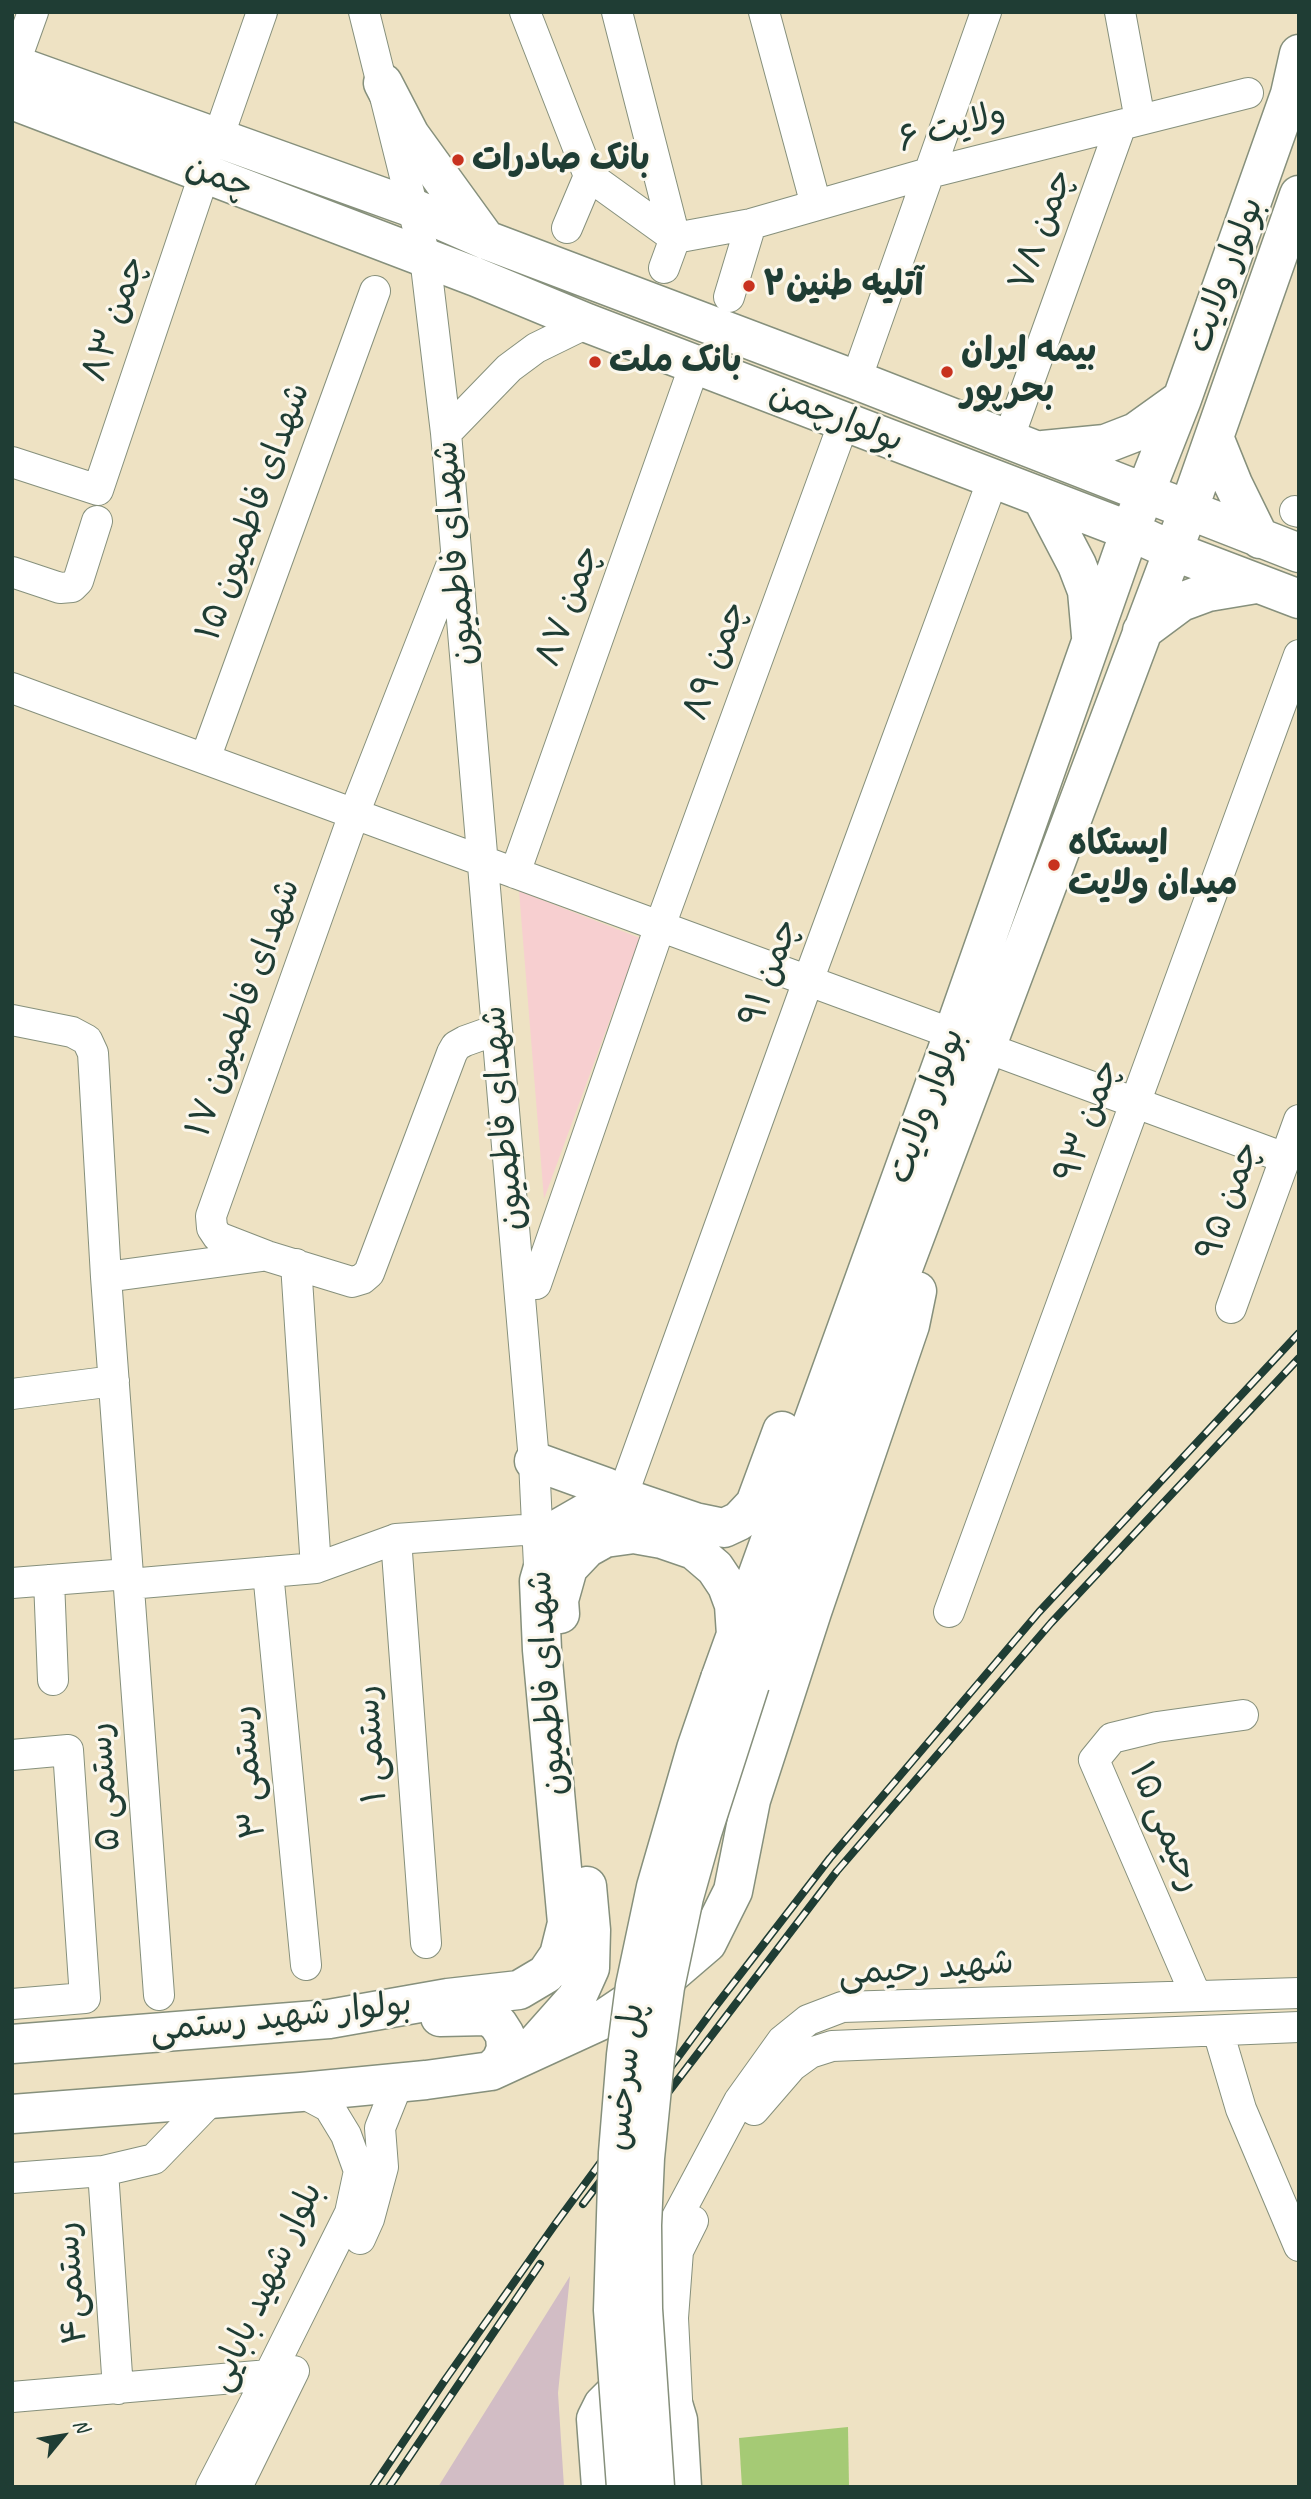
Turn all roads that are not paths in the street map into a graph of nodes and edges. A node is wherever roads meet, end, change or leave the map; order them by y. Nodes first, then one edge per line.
1 (33, 12) edge
2 (262, 12) edge
3 (364, 12) edge
4 (525, 12) edge
5 (617, 12) edge
6 (764, 12) edge
7 (986, 12) edge
8 (1120, 12) edge
9 (1299, 54) edge
10 (13, 75) edge
11 (383, 83) junction
12 (1248, 93) dead end
13 (1131, 122) junction
14 (212, 155) junction
15 (929, 173) junction
16 (589, 176) junction
17 (1299, 195) edge
18 (816, 205) junction
19 (413, 208) junction
20 (751, 224) junction
21 (567, 228) dead end
22 (675, 238) junction
23 (486, 240) junction
24 (425, 257) junction
25 (664, 268) dead end
26 (375, 291) dead end
27 (729, 297) dead end
28 (587, 323) junction
29 (695, 364) junction
30 (856, 380) junction
31 (1182, 399) junction
32 (844, 422) junction
33 (446, 433) junction
34 (1214, 437) junction
35 (1022, 445) junction
36 (12, 462) edge
37 (993, 479) junction
38 (1144, 493) junction
39 (1042, 498) junction
40 (1188, 511) junction
41 (97, 521) dead end
42 (1130, 531) junction
43 (1260, 539) junction
44 (1173, 551) junction
45 (1299, 553) edge
46 (456, 555) junction
47 (12, 572) edge
48 (1258, 583) junction
49 (1299, 599) edge
50 (1142, 631) junction
51 (1091, 645) junction
52 (1299, 655) edge
53 (12, 688) edge
54 (205, 759) junction
55 (354, 814) junction
56 (482, 861) junction
57 (515, 873) junction
58 (660, 926) junction
59 (808, 981) junction
60 (12, 1020) edge
61 (496, 1030) junction
62 (970, 1041) junction
63 (1135, 1103) junction
64 (1299, 1120) edge
65 (1285, 1158) junction
66 (923, 1166) junction
67 (267, 1256) junction
68 (296, 1264) junction
69 (106, 1277) junction
70 (536, 1284) dead end
71 (1231, 1308) dead end
72 (114, 1381) junction
73 (12, 1394) edge
74 (534, 1461) junction
75 (628, 1498) junction
76 (537, 1529) junction
77 (396, 1539) junction
78 (316, 1568) junction
79 (268, 1573) junction
80 (129, 1579) junction
81 (49, 1580) junction
82 (539, 1581) junction
83 (12, 1584) edge
84 (948, 1612) dead end
85 (736, 1636) junction
86 (53, 1680) dead end
87 (735, 1681) junction
88 (1243, 1715) dead end
89 (12, 1755) edge
90 (426, 1943) dead end
91 (306, 1965) dead end
92 (546, 1974) joint
93 (1299, 1993) edge
94 (159, 1995) dead end
95 (1196, 1996) junction
96 (1063, 2000) junction
97 (12, 2004) edge
98 (330, 2019) junction
99 (1299, 2027) edge
100 (1218, 2031) junction
101 (1064, 2037) junction
102 (12, 2044) edge
103 (526, 2054) junction
104 (491, 2071) junction
105 (398, 2083) junction
106 (302, 2092) junction
107 (212, 2099) junction
108 (12, 2114) edge
109 (103, 2171) junction
110 (12, 2178) edge
111 (1295, 2229) edge
112 (270, 2375) junction
113 (118, 2389) junction
114 (12, 2396) edge
115 (597, 2419) junction
116 (678, 2420) junction
117 (211, 2487) edge
118 (237, 2487) edge
119 (601, 2487) edge
120 (626, 2487) edge
121 (655, 2487) edge
122 (682, 2487) edge

1 - 10 street
2 - 14 street, چمن ۸۳
3 - 11 street
4 - 16 street
5 - 22 street
6 - 18 street
7 - 15 street
8 - 13 street
9 - 31 main road, بولوار ولایت
10 - 14 main road, چمن
11 - 19 street
11 - 23 main road
12 - 13 street, ولایت ۶
13 - 15 street, ولایت ۶
13 - 35 street, چمن ۷۸
14 - 19 main road, چمن
14 - 24 main road, چمن
14 - 36 street, چمن ۸۳
15 - 18 street, ولایت ۶
15 - 30 street
16 - 21 street
16 - 22 street
17 - 34 main road, بولوار ولایت
18 - 20 street, ولایت ۶
19 - 23 main road, چمن
19 - 24 street, شهدای فاطمیون
20 - 22 street, ولایت ۶
20 - 27 street
22 - 25 street
23 - 30 main road, بولوارچمن
24 - 28 main road, بولوارچمن
24 - 33 street, شهدای فاطمیون
26 - 54 street, شهدای فاطمیون ۱۵
28 - 29 main road, بولوارچمن
28 - 33 street
29 - 32 main road, بولوارچمن
29 - 57 street, چمن ۸۷
30 - 35 main road, بولوارچمن
31 - 35 main road
31 - 38 main road, بولوار ولایت
32 - 37 main road, بولوارچمن
32 - 58 street, چمن ۸۹
33 - 46 street, شهدای فاطمیون
34 - 40 main road, بولوار ولایت
34 - 43 main road
35 - 38 main road, بولوارچمن
37 - 39 main road, بولوارچمن
37 - 59 street, چمن ۹۱
38 - 40 main road, بولوارچمن
38 - 42 main road, بولوار ولایت
39 - 42 main road, بولوارچمن
39 - 51 main road
40 - 43 main road
40 - 44 main road, بولوار ولایت
41 - 47 street
42 - 44 main road, بولوارچمن
42 - 51 main road, بولوار ولایت
43 - 45 main road
44 - 48 main road
44 - 50 main road, بولوار ولایت
46 - 55 street, شهدای فاطمیون ۱۷
46 - 56 street, شهدای فاطمیون
48 - 49 main road
48 - 50 main road
50 - 62 main road, بولوار ولایت
51 - 62 main road, بولوار ولایت
52 - 63 street, چمن ۹۳
53 - 54 street
54 - 55 street
55 - 56 street
55 - 67 street, شهدای فاطمیون ۱۷
56 - 57 street
56 - 61 street, شهدای فاطمیون
57 - 58 street
58 - 59 street
58 - 70 street, چمن ۸۹
59 - 62 street
59 - 75 street, چمن ۹۱
60 - 69 street, رستمی ۵
61 - 68 street
61 - 74 street, شهدای فاطمیون
62 - 63 street
62 - 66 main road, بولوار ولایت
63 - 65 street
63 - 84 street, چمن ۹۳
64 - 65 street, چمن ۹۵
65 - 71 street, چمن ۹۵
66 - 75 main road
66 - 85 main road, بولوار ولایت
66 - 87 main road, بولوار ولایت
66 - 103 main road, بولوار شهید رستمی
67 - 68 street
67 - 69 street
68 - 78 street
69 - 72 street, رستمی ۵
72 - 73 street
72 - 80 street, رستمی ۵
74 - 75 main road
74 - 76 street, شهدای فاطمیون
75 - 82 main road
76 - 77 street
76 - 82 street, شهدای فاطمیون
77 - 78 street
77 - 90 street, رستمی ۱
78 - 79 street
79 - 80 street
79 - 91 street, رستمی ۳
80 - 81 street
80 - 94 street, رستمی ۵
81 - 83 street
81 - 86 street
82 - 92 main road, شهدای فاطمیون
85 - 87 main road, بولوار ولایت
85 - 103 main road
87 - 120 main road, پل سرخس, bridge
87 - 121 main road, پل سرخس, bridge
88 - 95 street, رحیمی ۱۵
89 - 97 street
92 - 98 main road, بولوار شهید رستمی
93 - 95 street, شهید رحیمی
95 - 96 street, شهید رحیمی
96 - 101 street
96 - 115 street, شهید رحیمی
98 - 102 main road, بولوار شهید رستمی
98 - 104 main road
99 - 100 street, شهید رحیمی
100 - 101 street, شهید رحیمی
100 - 111 street
101 - 116 street, شهید رحیمی
103 - 104 main road, بولوار شهید رستمی
104 - 105 main road, بولوار شهید رستمی
105 - 106 main road, بولوار شهید رستمی
105 - 118 street, بلوار شهید بابایی
106 - 107 main road, بولوار شهید رستمی
106 - 112 street, بلوار شهید بابایی
107 - 108 main road, بولوار شهید رستمی
107 - 109 street
109 - 110 street
109 - 113 street, رستمی۴
112 - 113 street
112 - 117 street, بلوار شهید بابایی
113 - 114 street
115 - 116 main road
115 - 119 main road
116 - 122 main road

